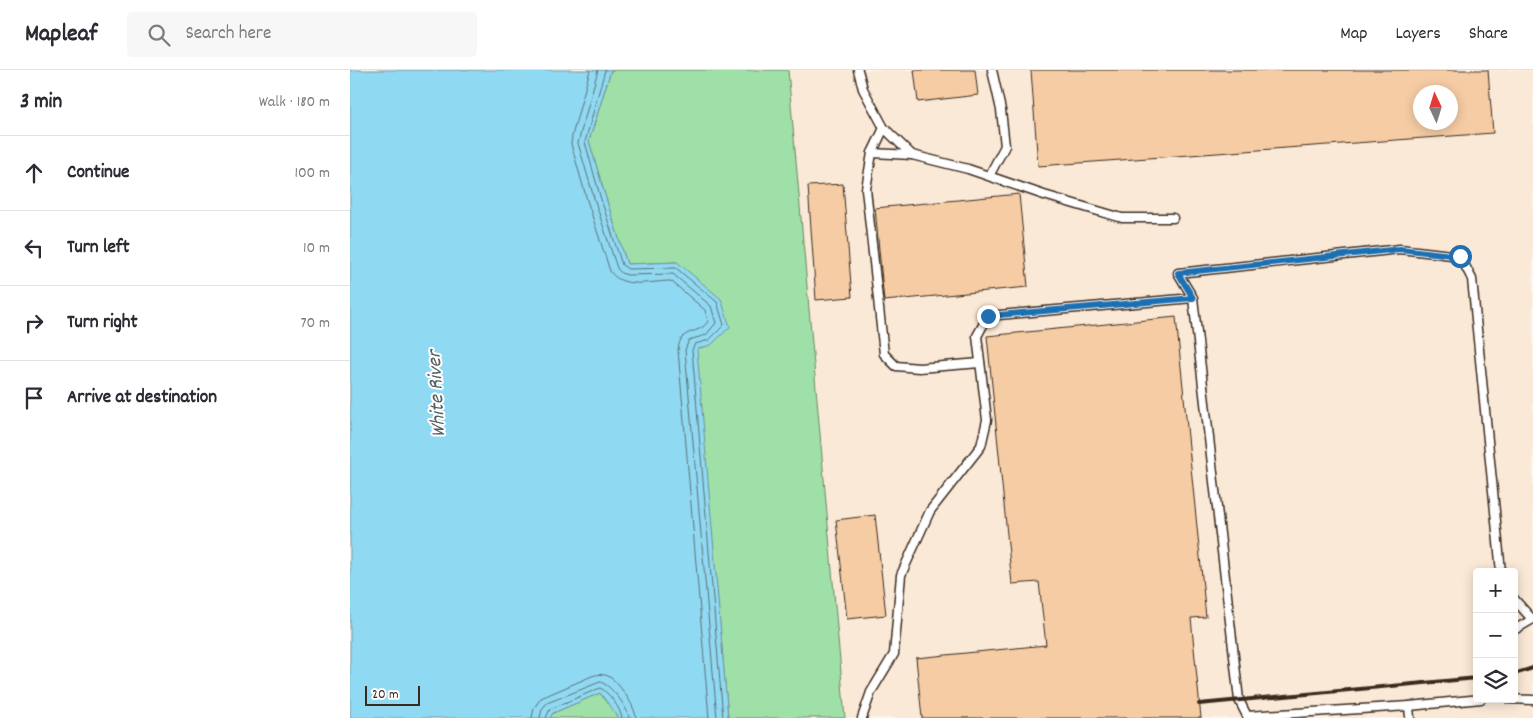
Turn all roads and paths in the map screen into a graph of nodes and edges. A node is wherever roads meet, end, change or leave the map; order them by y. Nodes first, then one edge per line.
1 (858, 70) edge
2 (992, 70) edge
3 (884, 128) junction
4 (872, 153) junction
5 (912, 155) junction
6 (989, 176) junction
7 (1173, 218) dead end
8 (1193, 298) junction
9 (980, 362) junction
10 (1501, 568) edge
11 (1518, 603) edge
12 (1533, 619) edge
13 (1518, 628) edge
14 (1518, 699) edge
15 (1473, 700) edge
16 (1533, 700) edge
17 (1409, 706) junction
18 (862, 718) edge
19 (1410, 718) edge

1 - 3 lane
2 - 6 lane
3 - 4 lane
3 - 5 lane
4 - 5 lane
4 - 9 lane
5 - 6 lane
6 - 7 lane
8 - 9 lane
8 - 10 lane
8 - 17 lane
9 - 18 lane
11 - 12 lane
12 - 13 lane
14 - 16 lane
15 - 17 lane
17 - 19 lane

